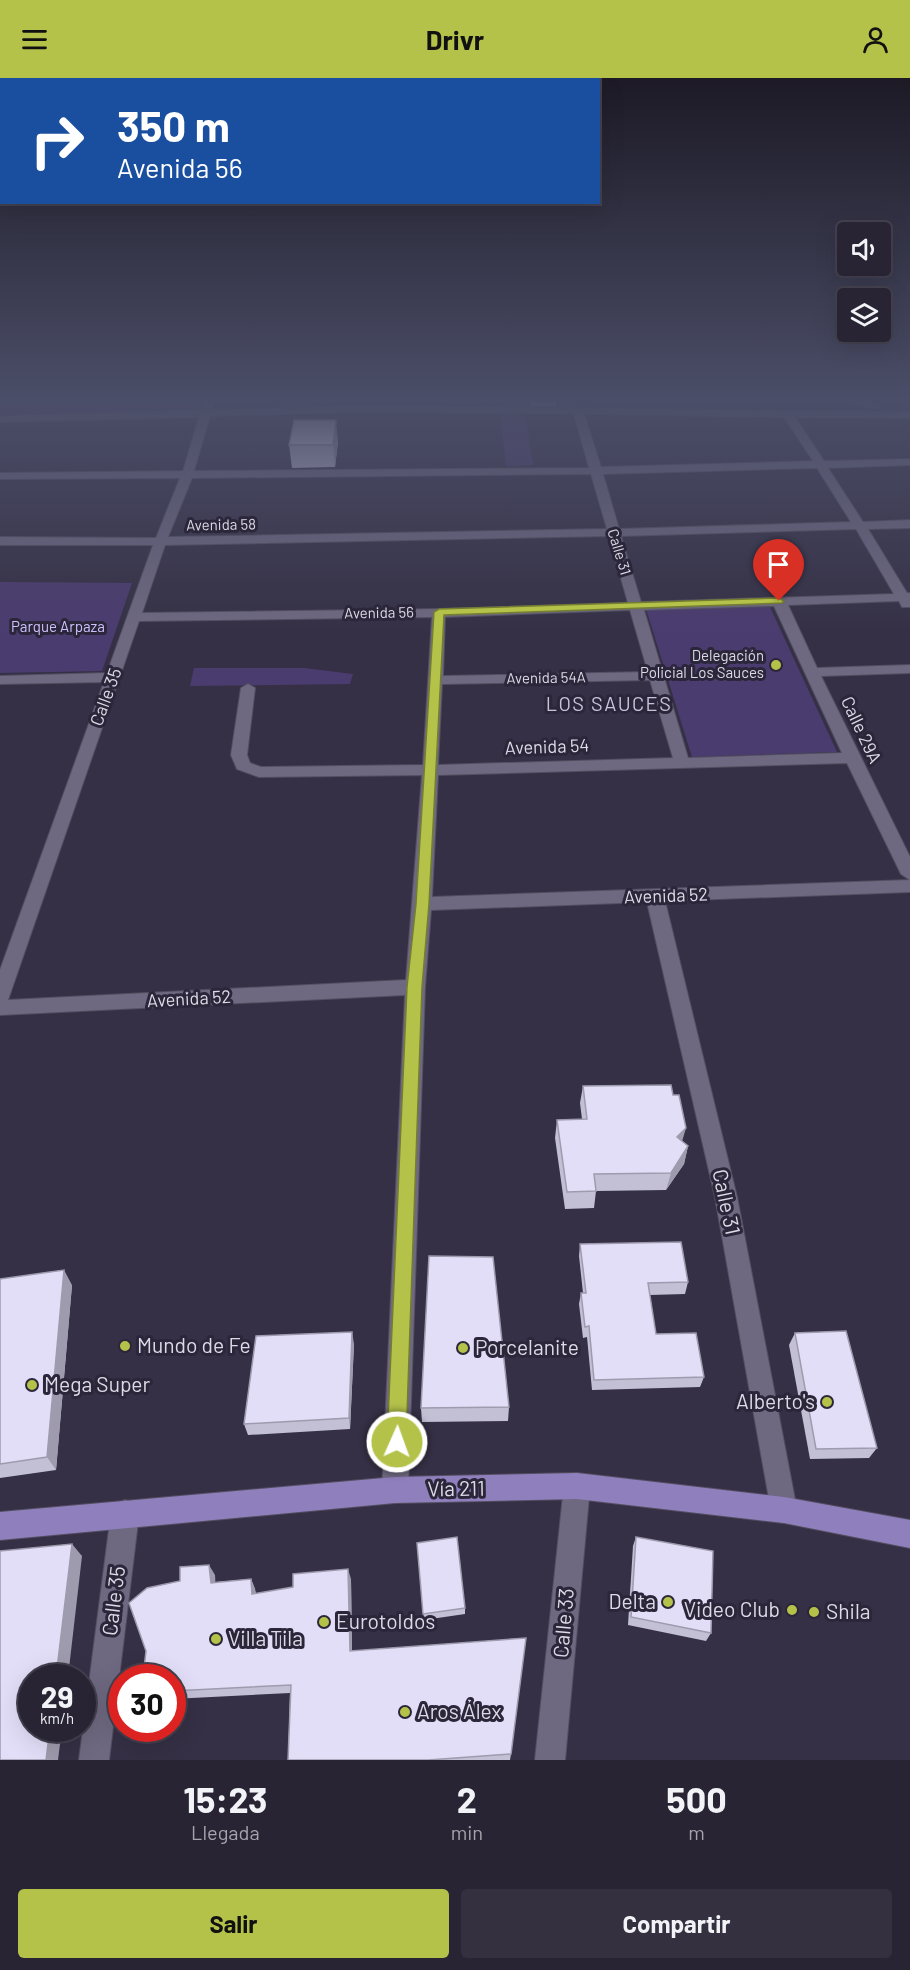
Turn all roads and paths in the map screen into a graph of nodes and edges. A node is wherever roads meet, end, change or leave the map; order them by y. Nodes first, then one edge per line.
1 (187, 476) edge
2 (597, 476) edge
3 (829, 476) edge
4 (910, 524) edge
5 (860, 526) junction
6 (613, 533) junction
7 (0, 540) edge
8 (160, 542) junction
9 (779, 601) junction
10 (908, 601) edge
11 (635, 604) junction
12 (439, 612) junction
13 (135, 617) junction
14 (910, 669) edge
15 (812, 672) junction
16 (656, 676) junction
17 (112, 677) junction
18 (0, 680) edge
19 (435, 680) junction
20 (248, 688) dead end
21 (852, 758) junction
22 (682, 763) junction
23 (430, 770) junction
24 (910, 874) edge
25 (910, 886) edge
26 (655, 897) junction
27 (423, 904) junction
28 (415, 987) junction
29 (0, 997) edge
30 (0, 1008) edge
31 (577, 1486) junction
32 (395, 1490) junction
33 (784, 1510) junction
34 (125, 1514) junction
35 (0, 1526) edge
36 (910, 1534) edge
37 (94, 1760) edge
38 (550, 1760) edge

1 - 8 street, Calle 35
2 - 6 street, Calle 31
3 - 5 street
4 - 5 street, Avenida 58
5 - 6 street, Avenida 58
5 - 10 street
6 - 8 street, Avenida 58
6 - 11 street, Calle 31
7 - 8 street, Avenida 58
8 - 13 street, Calle 35
9 - 10 street, Avenida 56
9 - 11 street, Avenida 56
9 - 15 street, Calle 29A
11 - 12 street, Avenida 56
11 - 16 street, Calle 31
12 - 13 street, Avenida 56
12 - 19 street
13 - 17 street, Calle 35
14 - 15 street
15 - 21 street, Calle 29A
16 - 19 street, Avenida 54A
16 - 22 street, Calle 31
17 - 18 street
17 - 29 street, Calle 35
19 - 23 street
20 - 23 street, Avenida 54
21 - 22 street, Avenida 54
21 - 24 street, Calle 29A
22 - 23 street, Avenida 54
23 - 27 street
25 - 26 street, Avenida 52
26 - 27 street, Avenida 52
26 - 33 street, Calle 31
27 - 28 street
28 - 30 street, Avenida 52
28 - 32 street
31 - 32 main road, Vía 211
31 - 33 main road, Vía 211
31 - 38 street, Calle 33
32 - 34 main road, Vía 211
33 - 36 main road, Vía 211
34 - 35 main road, Vía 211
34 - 37 street, Calle 35

